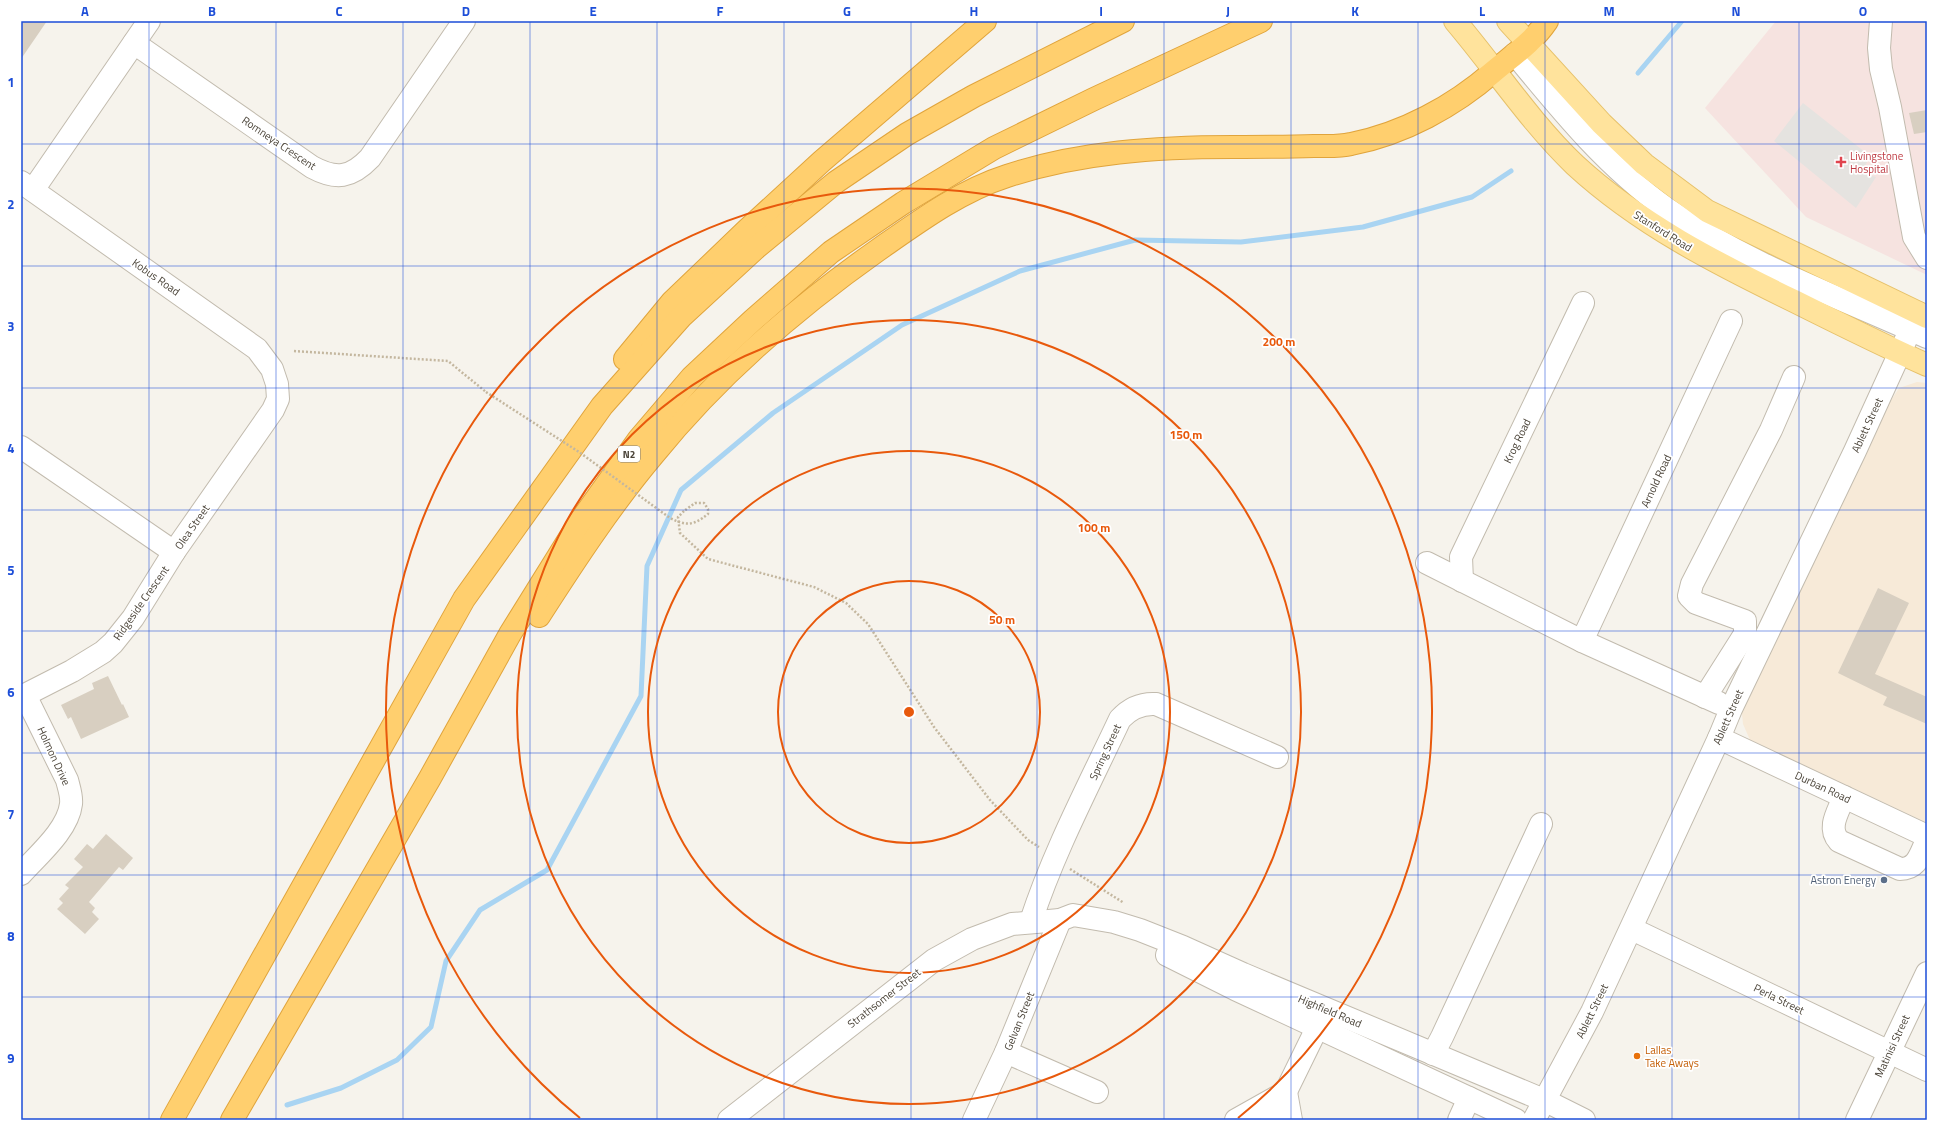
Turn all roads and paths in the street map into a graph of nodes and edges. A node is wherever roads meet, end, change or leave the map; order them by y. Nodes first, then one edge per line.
1 (149, 21) edge
2 (464, 21) edge
3 (985, 21) edge
4 (1123, 21) edge
5 (1261, 21) edge
6 (1455, 21) edge
7 (1508, 21) edge
8 (1547, 21) edge
9 (1882, 21) edge
10 (134, 43) junction
11 (1521, 49) junction
12 (1495, 70) junction
13 (27, 186) edge
14 (1927, 258) edge
15 (1583, 303) dead end
16 (1731, 321) dead end
17 (1921, 324) edge
18 (294, 351) dead end
19 (1901, 354) junction
20 (1927, 365) edge
21 (1794, 377) dead end
22 (277, 384) joint
23 (21, 447) edge
24 (174, 552) junction
25 (1427, 563) dead end
26 (1462, 581) junction
27 (464, 599) junction
28 (1582, 641) junction
29 (23, 696) edge
30 (1705, 697) junction
31 (1731, 709) junction
32 (1719, 738) junction
33 (1277, 757) dead end
34 (430, 778) junction
35 (1844, 797) junction
36 (1541, 824) dead end
37 (1927, 836) edge
38 (1927, 840) edge
39 (1055, 858) junction
40 (21, 874) edge
41 (1130, 907) dead end
42 (1068, 920) junction
43 (1031, 921) junction
44 (1632, 929) junction
45 (1927, 972) edge
46 (1317, 1028) junction
47 (1006, 1052) junction
48 (1890, 1052) junction
49 (1433, 1054) junction
50 (1927, 1070) edge
51 (1097, 1092) dead end
52 (1286, 1092) junction
53 (1469, 1098) junction
54 (1546, 1101) junction
55 (172, 1120) edge
56 (232, 1120) edge
57 (729, 1120) edge
58 (974, 1120) edge
59 (1236, 1120) edge
60 (1272, 1120) edge
61 (1291, 1120) edge
62 (1459, 1120) edge
63 (1516, 1120) edge
64 (1534, 1120) edge
65 (1584, 1120) edge
66 (1857, 1120) edge

1 - 10 street
2 - 10 street, Romneya Crescent
3 - 27 highway
4 - 27 highway
5 - 34 highway, N2
6 - 12 main road, Stanford Road
7 - 11 main road
8 - 11 highway
9 - 14 street
10 - 13 street
11 - 12 highway
11 - 17 main road
12 - 19 main road, Stanford Road
12 - 34 highway
13 - 22 street, Kobus Road
15 - 26 street, Krog Road
16 - 28 street, Arnold Road
17 - 19 street, Ablett Street
18 - 39 path, bridge
19 - 20 main road, Stanford Road
19 - 31 street, Ablett Street
21 - 30 street
22 - 24 street, Olea Street
23 - 24 street, Olea Street
24 - 29 street, Ridgeside Crescent
25 - 26 street
26 - 28 street
27 - 55 highway
28 - 30 street
29 - 40 street, Holmon Drive
30 - 31 street
31 - 32 street, Ablett Street
32 - 35 street, Durban Road
32 - 44 street, Ablett Street
33 - 39 street, Spring Street
34 - 56 highway, N2
35 - 37 street, Durban Road
35 - 38 street
36 - 49 street
39 - 41 path
39 - 43 street, Spring Street
42 - 43 street, Strathsomer Street
42 - 46 street, Highfield Road
42 - 47 street, Gelvan Street
42 - 49 street, Highfield Road
43 - 57 street, Strathsomer Street
44 - 48 street, Perla Street
44 - 54 street, Ablett Street
45 - 48 street, Matinisi Street
46 - 52 street
46 - 53 street, Highfield Road
47 - 51 street
47 - 58 street, Gelvan Street
48 - 50 street, Perla Street
48 - 66 street, Matinisi Street
49 - 54 street, Highfield Road
52 - 59 street
52 - 60 street
52 - 61 street
53 - 62 street
53 - 63 street, Highfield Road
54 - 64 street, Ablett Street
54 - 65 street, Highfield Road

